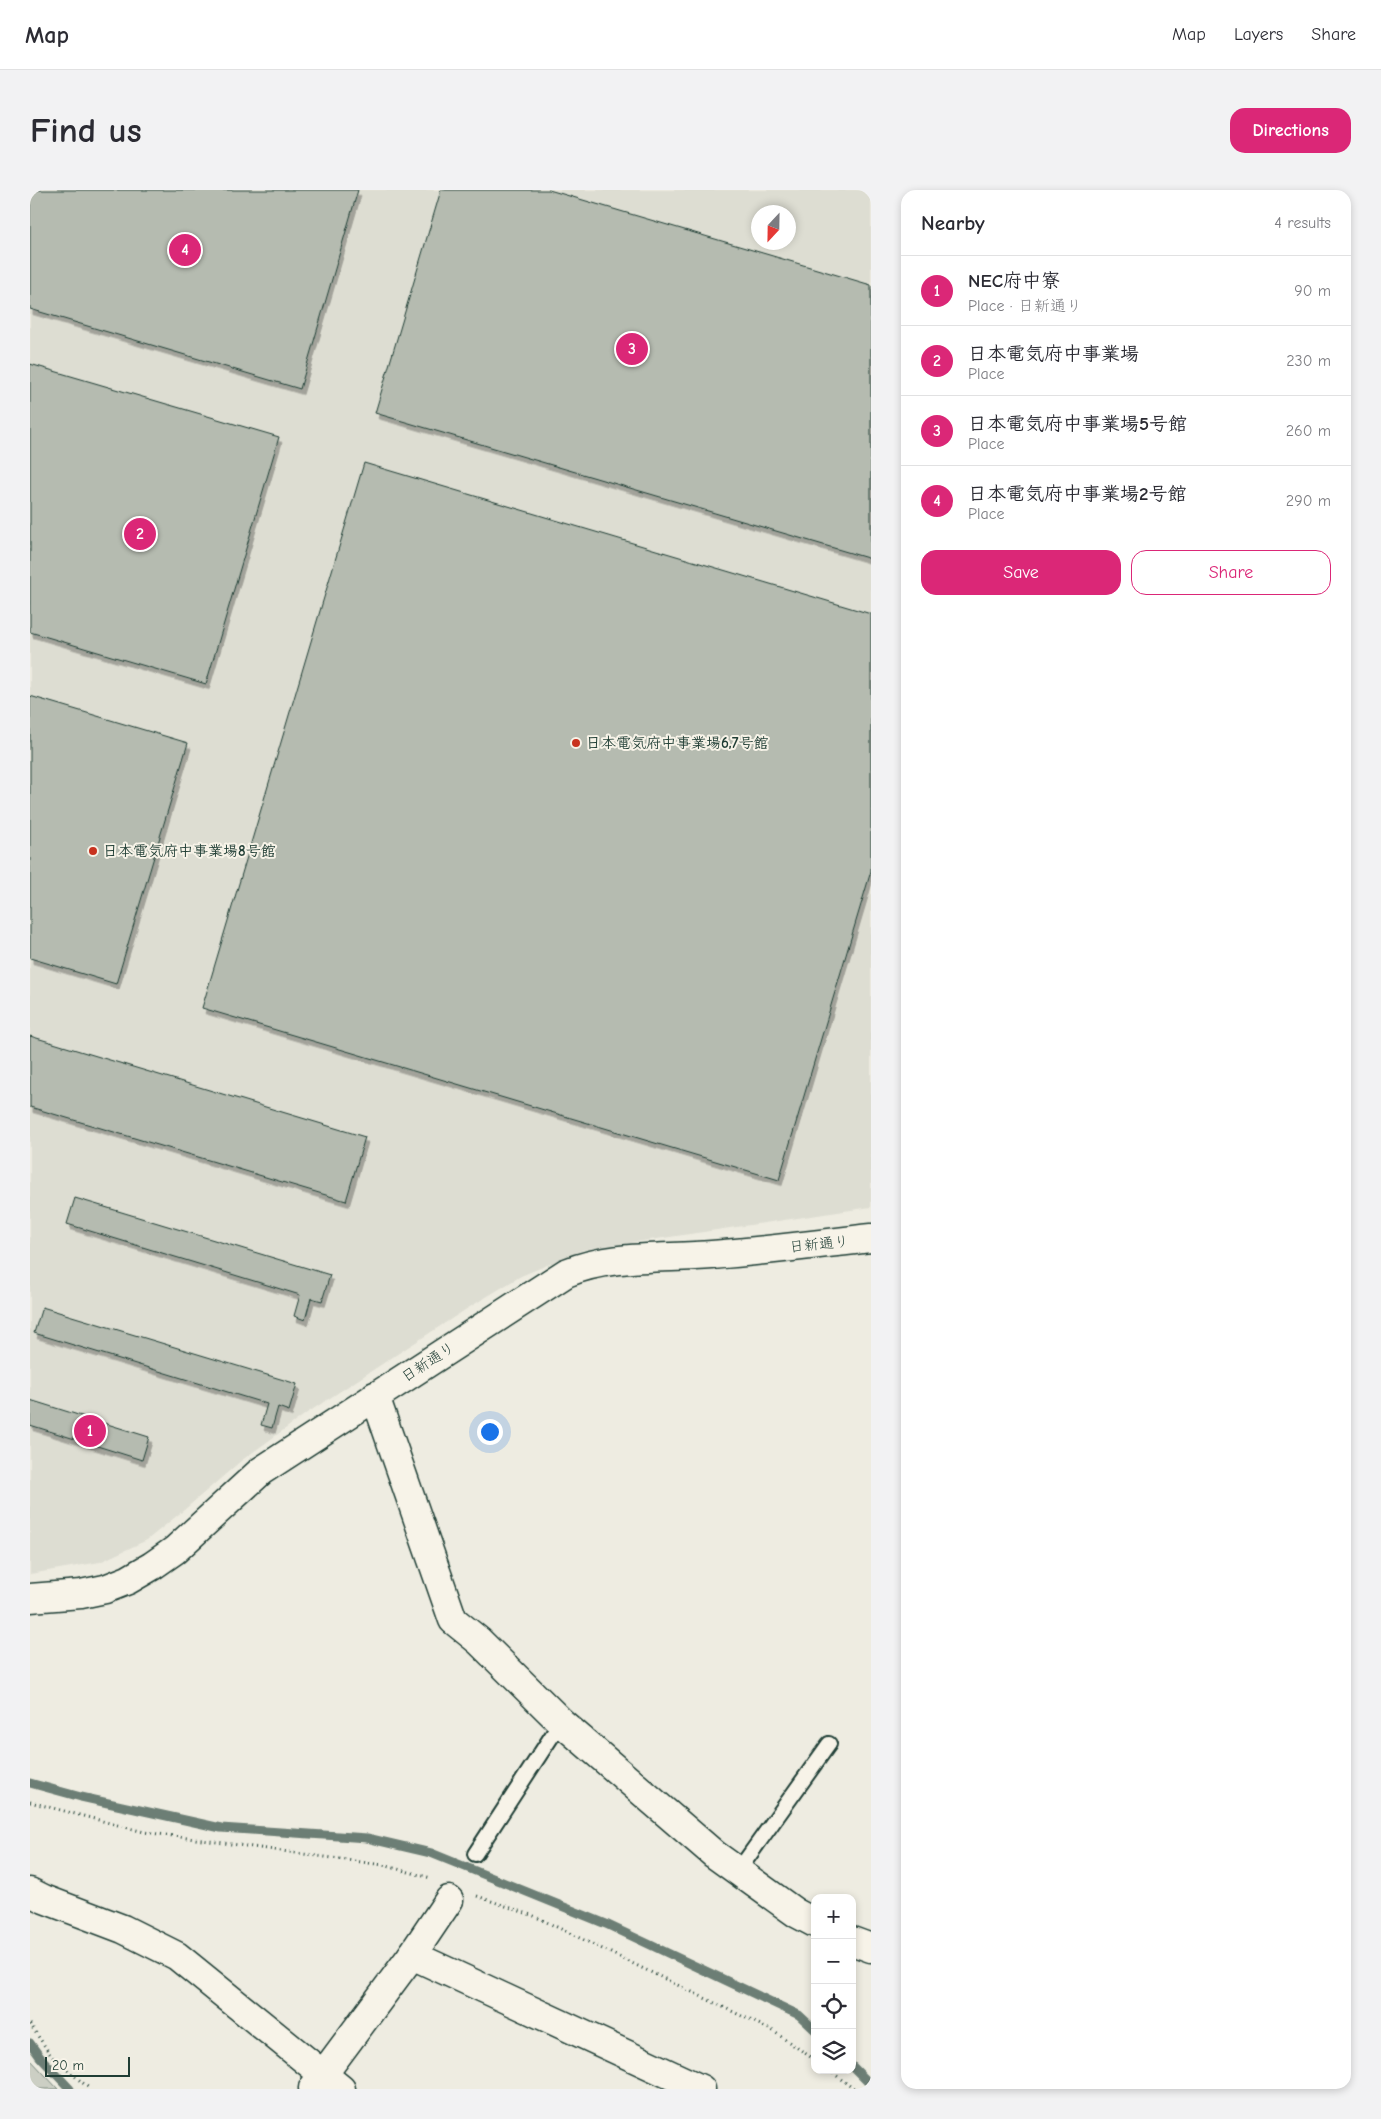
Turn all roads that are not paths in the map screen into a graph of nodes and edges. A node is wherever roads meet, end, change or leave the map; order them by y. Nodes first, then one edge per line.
1 (871, 1238) edge
2 (375, 1396) junction
3 (30, 1598) edge
4 (561, 1722) junction
5 (829, 1744) dead end
6 (475, 1854) dead end
7 (738, 1871) junction
8 (451, 1891) road end
9 (30, 1892) edge
10 (811, 1921) edge
11 (856, 1942) edge
12 (871, 1948) edge
13 (412, 1955) junction
14 (325, 2084) edge
15 (701, 2089) edge

1 - 2 street, 日新通り
2 - 3 street, 日新通り
2 - 4 street
4 - 6 lane
4 - 7 street
5 - 7 lane
7 - 10 street
8 - 13 street
9 - 14 street
11 - 12 street
13 - 14 street
13 - 15 street

